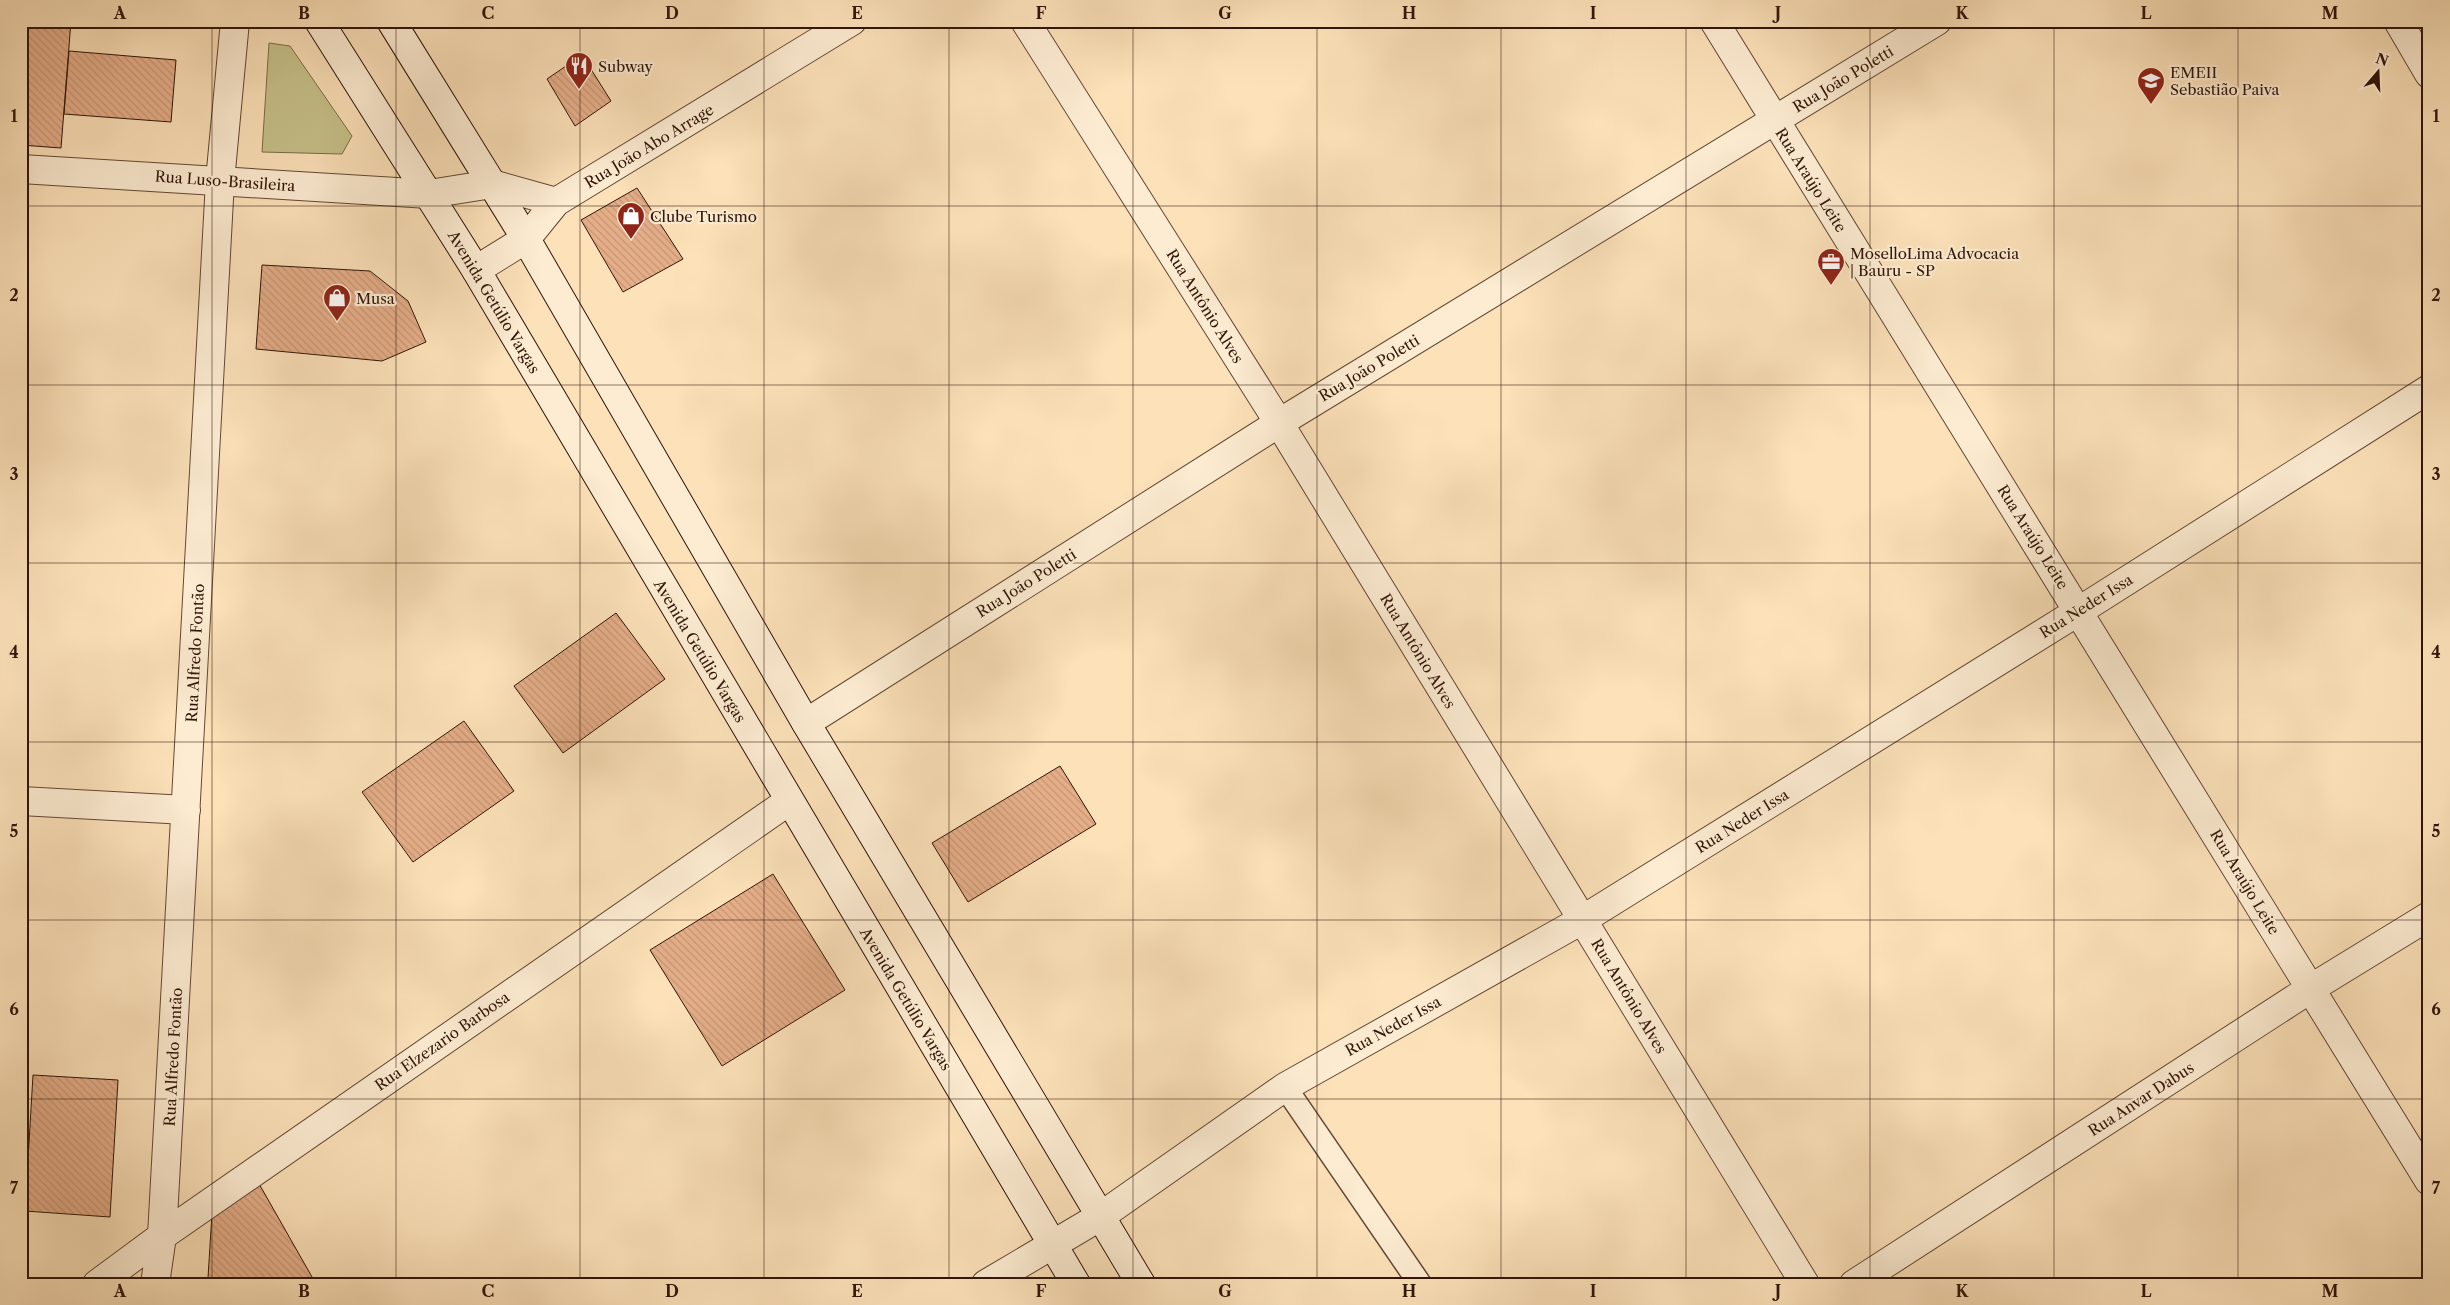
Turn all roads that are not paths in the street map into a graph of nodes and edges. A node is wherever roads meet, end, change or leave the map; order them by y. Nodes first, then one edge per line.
1 (235, 21) edge
2 (319, 21) edge
3 (392, 21) edge
4 (852, 21) edge
5 (1025, 21) edge
6 (1714, 21) edge
7 (1937, 21) edge
8 (2398, 21) edge
9 (2429, 74) edge
10 (1774, 121) junction
11 (21, 169) edge
12 (220, 181) junction
13 (492, 184) junction
14 (429, 194) junction
15 (556, 202) junction
16 (526, 239) junction
17 (476, 270) junction
18 (2429, 389) edge
19 (1279, 423) junction
20 (2079, 611) junction
21 (806, 723) junction
22 (21, 801) edge
23 (789, 801) junction
24 (186, 810) junction
25 (2429, 916) edge
26 (1582, 920) junction
27 (2310, 989) junction
28 (1285, 1087) junction
29 (2425, 1164) edge
30 (1101, 1216) junction
31 (162, 1236) junction
32 (1053, 1246) junction
33 (97, 1284) edge
34 (155, 1284) edge
35 (986, 1284) edge
36 (1076, 1284) edge
37 (1141, 1284) edge
38 (1420, 1284) edge
39 (1805, 1284) edge
40 (1854, 1284) edge

1 - 12 street, Rua Alfredo Fontão
2 - 14 street, Avenida Getúlio Vargas
3 - 13 street
4 - 15 street, Rua João Abo Arrage
5 - 19 street, Rua Antônio Alves
6 - 10 street, Rua Araújo Leite
7 - 10 street, Rua João Poletti
8 - 9 street
10 - 19 street, Rua João Poletti
10 - 20 street, Rua Araújo Leite
11 - 12 street, Rua Luso-Brasileira
12 - 14 street, Rua Luso-Brasileira
12 - 24 street, Rua Alfredo Fontão
13 - 14 street
13 - 15 street
13 - 16 street
14 - 17 street, Avenida Getúlio Vargas
15 - 16 street, Rua João Abo Arrage
16 - 17 street, Rua João Abo Arrage
16 - 21 street
17 - 23 street, Avenida Getúlio Vargas
18 - 20 street, Rua Neder Issa
19 - 21 street, Rua João Poletti
19 - 26 street, Rua Antônio Alves
20 - 26 street, Rua Neder Issa
20 - 27 street, Rua Araújo Leite
21 - 30 street
22 - 24 street
23 - 31 street, Rua Elzezario Barbosa
23 - 32 street, Avenida Getúlio Vargas
24 - 31 street, Rua Alfredo Fontão
25 - 27 street, Rua Anvar Dabus
26 - 28 street, Rua Neder Issa
26 - 39 street, Rua Antônio Alves
27 - 29 street, Rua Araújo Leite
27 - 40 street, Rua Anvar Dabus
28 - 30 street, Rua Neder Issa
28 - 38 lane
30 - 32 street, Rua Neder Issa
30 - 37 street
31 - 33 street, Rua Elzezario Barbosa
31 - 34 street, Rua Alfredo Fontão
32 - 35 street, Rua Neder Issa
32 - 36 street, Avenida Getúlio Vargas

